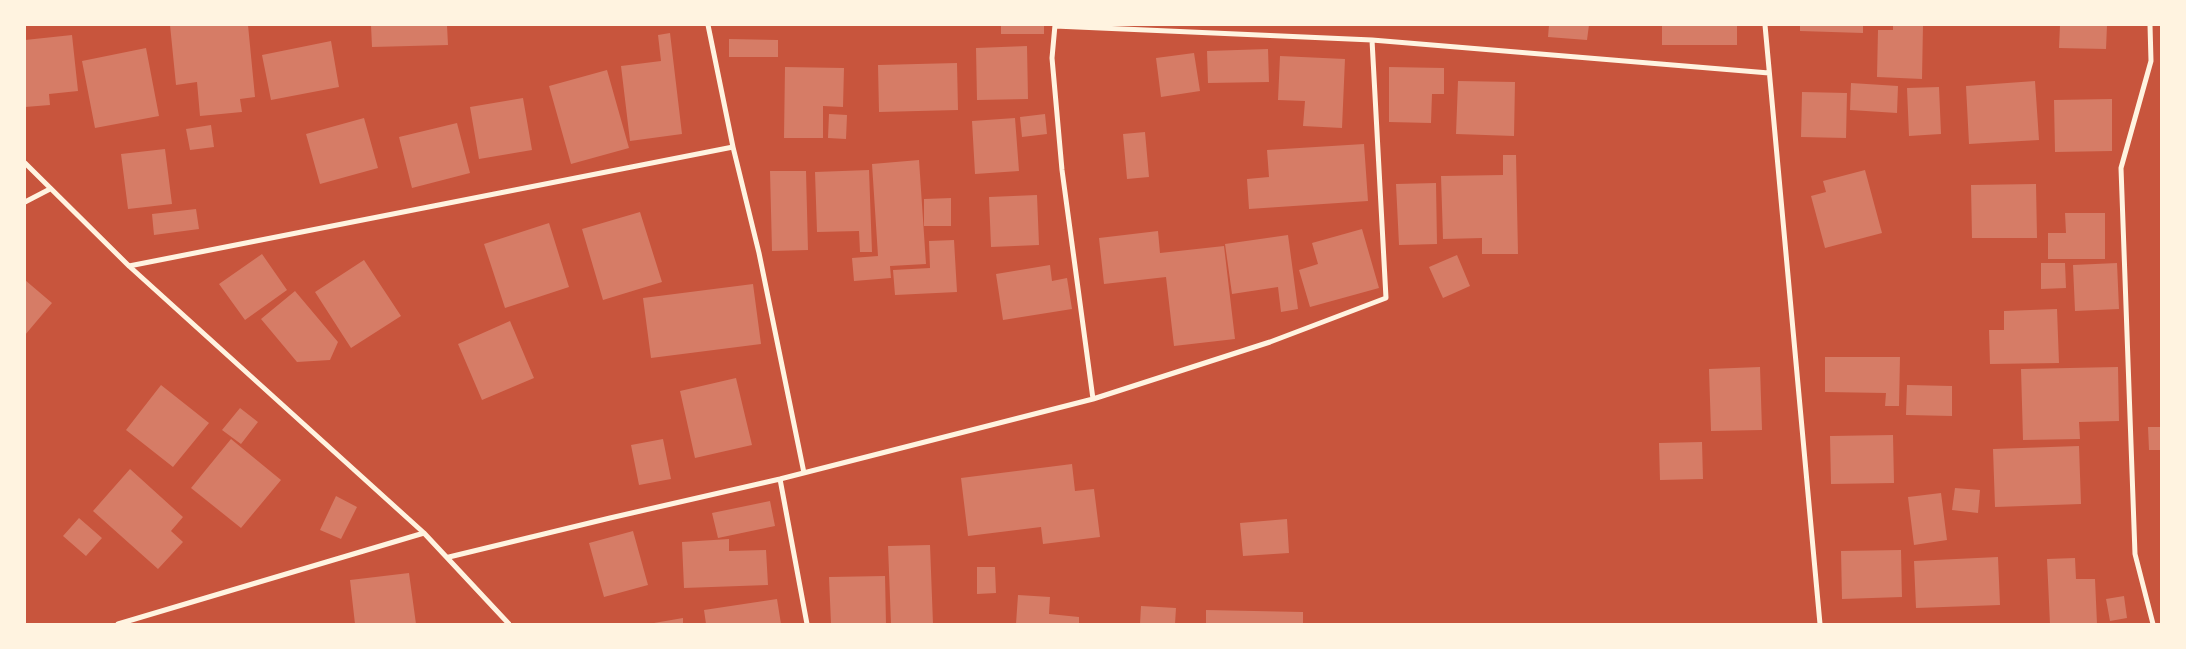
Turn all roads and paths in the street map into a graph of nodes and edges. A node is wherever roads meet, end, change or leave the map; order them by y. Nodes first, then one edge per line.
1 (708, 25) edge
2 (1765, 25) edge
3 (2150, 25) edge
4 (1055, 26) edge
5 (1372, 40) junction
6 (1769, 72) junction
7 (733, 147) junction
8 (25, 163) edge
9 (50, 189) junction
10 (25, 202) edge
11 (129, 266) junction
12 (1094, 399) junction
13 (804, 473) junction
14 (780, 479) junction
15 (424, 533) junction
16 (449, 557) junction
17 (118, 624) edge
18 (509, 624) edge
19 (807, 624) edge
20 (1820, 624) edge
21 (2153, 624) edge

1 - 7 street
2 - 6 street
3 - 21 street
4 - 5 street
4 - 12 street
5 - 6 street
5 - 12 street
6 - 20 street
7 - 11 street
7 - 13 street
8 - 9 street
9 - 10 street
9 - 11 street
11 - 15 street
12 - 13 street
13 - 14 street
14 - 16 street
14 - 19 street
15 - 16 street
15 - 17 street
16 - 18 street

